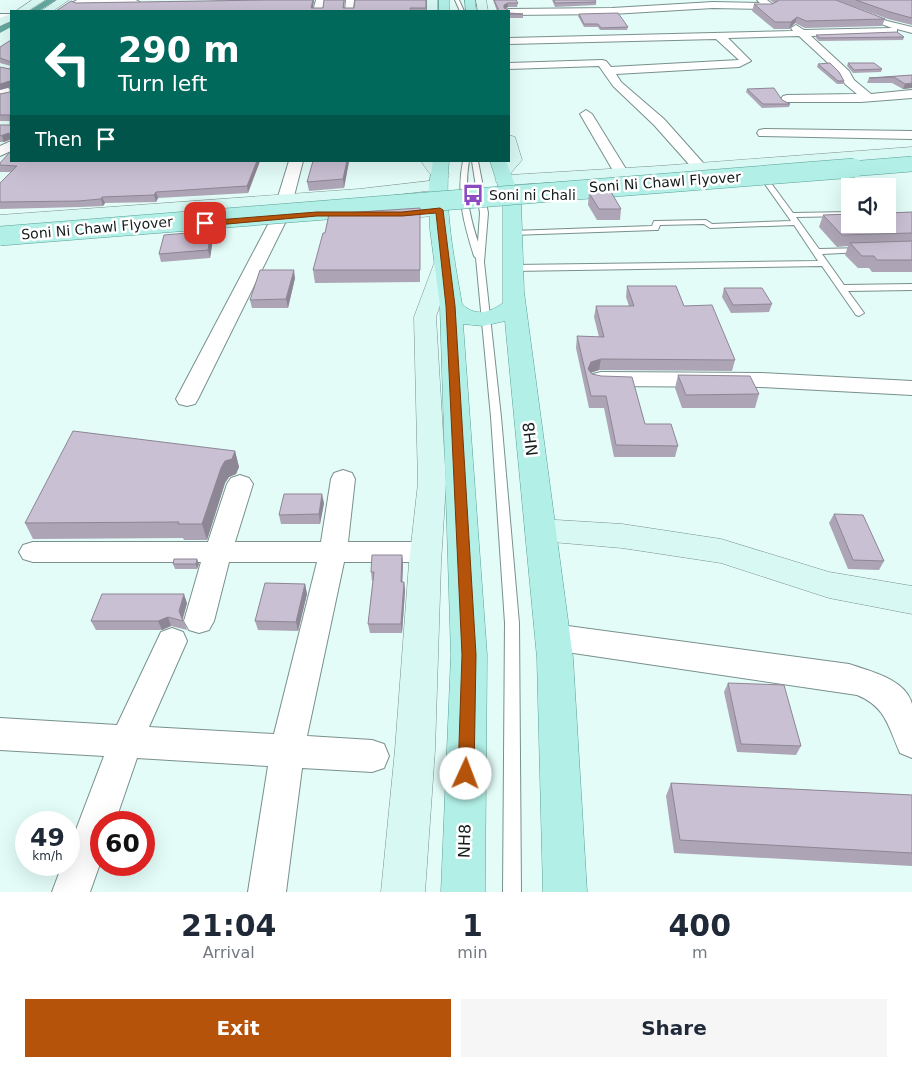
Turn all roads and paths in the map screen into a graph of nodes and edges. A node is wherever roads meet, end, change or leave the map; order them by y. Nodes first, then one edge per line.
1 (40, 0) edge
2 (64, 0) edge
3 (266, 0) edge
4 (444, 0) edge
5 (456, 0) edge
6 (823, 0) edge
7 (208, 2) edge
8 (711, 2) edge
9 (78, 3) edge
10 (143, 3) edge
11 (762, 3) edge
12 (23, 10) edge
13 (48, 10) edge
14 (448, 10) edge
15 (510, 12) edge
16 (776, 14) edge
17 (789, 23) edge
18 (884, 23) junction
19 (912, 30) edge
20 (893, 31) junction
21 (802, 32) junction
22 (718, 35) junction
23 (510, 40) edge
24 (912, 42) edge
25 (510, 66) edge
26 (608, 71) junction
27 (866, 78) dead end
28 (848, 79) junction
29 (912, 94) edge
30 (868, 97) junction
31 (586, 114) dead end
32 (764, 134) dead end
33 (817, 134) junction
34 (912, 135) edge
35 (510, 144) edge
36 (912, 152) edge
37 (844, 158) junction
38 (912, 158) edge
39 (296, 162) edge
40 (466, 162) edge
41 (475, 162) edge
42 (912, 164) edge
43 (700, 168) junction
44 (912, 170) edge
45 (502, 171) edge
46 (622, 174) junction
47 (438, 179) edge
48 (766, 180) junction
49 (283, 208) junction
50 (841, 214) edge
51 (791, 215) junction
52 (512, 220) junction
53 (0, 221) edge
54 (796, 223) junction
55 (0, 227) edge
56 (0, 236) edge
57 (0, 241) edge
58 (874, 250) edge
59 (817, 252) junction
60 (445, 261) junction
61 (480, 262) junction
62 (825, 264) junction
63 (512, 268) junction
64 (912, 287) edge
65 (842, 288) junction
66 (451, 306) junction
67 (514, 306) junction
68 (860, 313) dead end
69 (486, 319) junction
70 (599, 379) edge
71 (912, 388) edge
72 (187, 399) dead end
73 (343, 479) dead end
74 (240, 484) dead end
75 (540, 530) junction
76 (218, 551) junction
77 (33, 552) dead end
78 (333, 552) junction
79 (426, 552) junction
80 (912, 600) edge
81 (199, 621) dead end
82 (553, 637) junction
83 (172, 641) dead end
84 (0, 734) edge
85 (126, 742) junction
86 (912, 742) edge
87 (287, 751) junction
88 (372, 756) dead end
89 (71, 892) edge
90 (267, 892) edge
91 (403, 892) edge
92 (463, 892) edge
93 (512, 892) edge
94 (565, 892) edge

1 - 12 street
2 - 13 street
3 - 7 street
4 - 14 main road
5 - 14 lane
6 - 18 street
8 - 11 street
8 - 15 street
9 - 10 street
11 - 16 street
17 - 21 street
18 - 19 street
18 - 20 street
20 - 21 street
20 - 24 street
21 - 22 street
21 - 28 street
22 - 23 street
22 - 26 street
25 - 26 street
26 - 43 street
27 - 28 street
28 - 30 street
29 - 30 street
30 - 33 street
31 - 46 street
32 - 33 street
33 - 34 street
33 - 37 street
35 - 45 street
36 - 37 street
37 - 43 street
38 - 55 main road, Soni Ni Chawl Flyover
39 - 49 street
40 - 61 lane
41 - 61 lane
42 - 56 main road, Soni Ni Chawl Flyover, bridge
43 - 46 street
44 - 48 street
45 - 46 street
45 - 52 main road, NH8
47 - 49 street
47 - 60 main road, NH8
48 - 51 lane
48 - 52 street
49 - 53 street
49 - 57 street
49 - 72 street
50 - 51 lane
51 - 54 lane
52 - 54 lane
52 - 63 main road, NH8
54 - 59 lane
58 - 59 lane
59 - 62 lane
60 - 66 main road, NH8
60 - 79 street
61 - 69 lane
62 - 63 lane
62 - 65 lane
63 - 67 main road, NH8
64 - 65 lane
65 - 68 lane
66 - 69 main road
66 - 92 main road, NH8
67 - 69 main road
67 - 75 main road, NH8
69 - 93 lane
70 - 71 street
73 - 78 street
74 - 76 street
75 - 80 street
75 - 82 main road, NH8
76 - 77 street
76 - 78 street
76 - 81 street
78 - 79 street
78 - 87 street
79 - 91 street
82 - 86 street
82 - 94 main road, NH8
83 - 85 street
84 - 85 street
85 - 87 street
85 - 89 street
87 - 88 street
87 - 90 street

